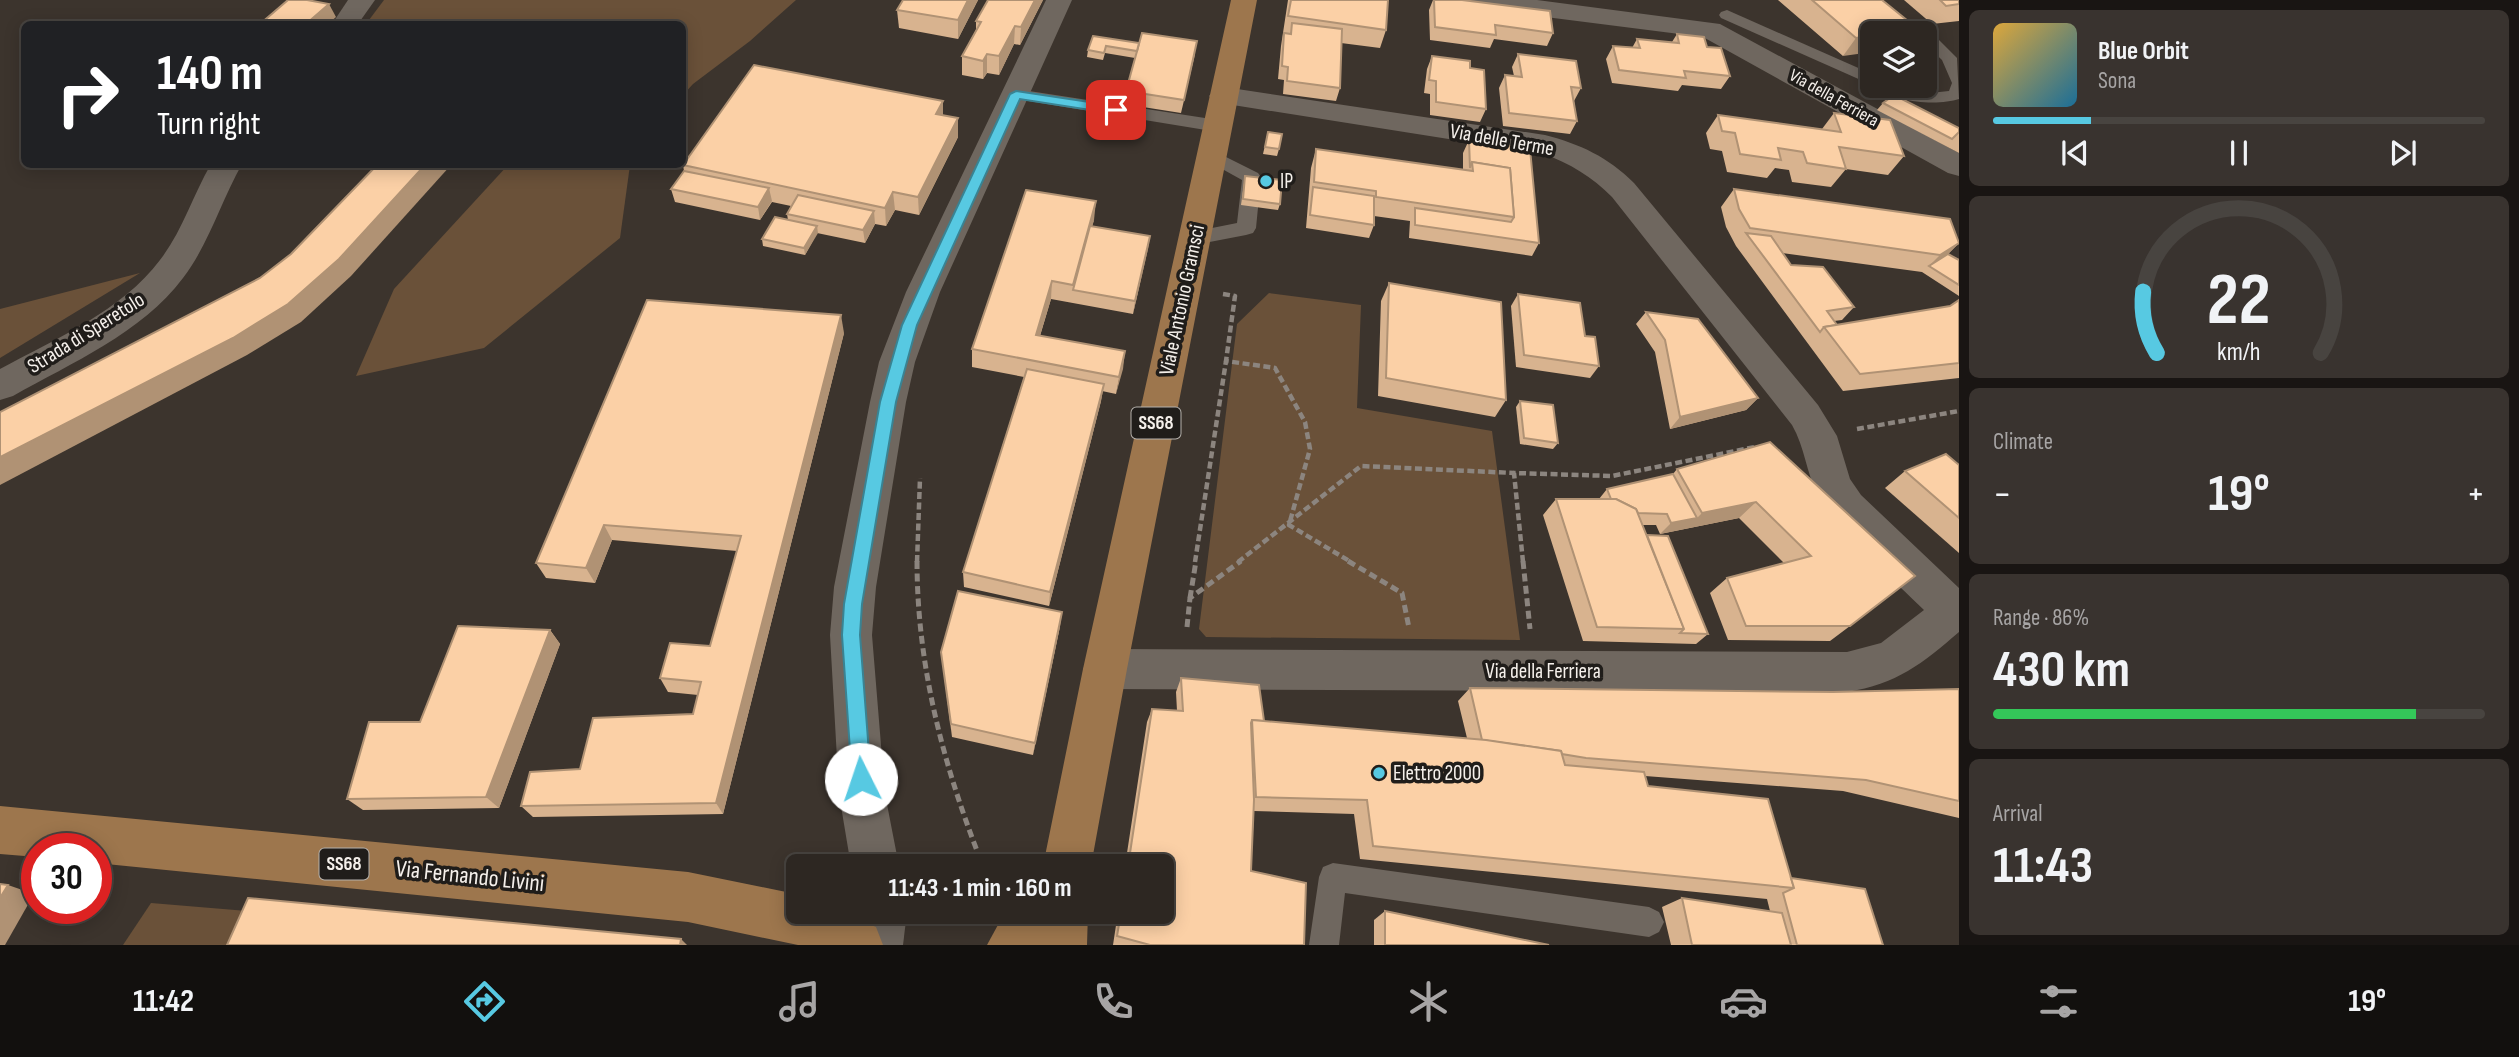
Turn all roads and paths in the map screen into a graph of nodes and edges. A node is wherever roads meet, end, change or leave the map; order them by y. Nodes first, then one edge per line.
1 (362, 0) edge
2 (1059, 0) edge
3 (1244, 0) edge
4 (1474, 0) edge
5 (1722, 15) edge
6 (347, 21) edge
7 (1937, 47) edge
8 (1860, 75) edge
9 (1959, 83) edge
10 (1016, 94) junction
11 (1937, 97) edge
12 (1218, 126) junction
13 (1959, 166) edge
14 (225, 168) edge
15 (1184, 288) junction
16 (1226, 361) junction
17 (0, 386) edge
18 (1959, 411) edge
19 (1818, 436) junction
20 (921, 471) dead end
21 (1514, 473) junction
22 (1289, 525) junction
23 (1190, 598) junction
24 (1956, 609) edge
25 (1105, 669) junction
26 (1183, 669) junction
27 (1417, 670) junction
28 (1535, 671) junction
29 (0, 830) edge
30 (873, 854) edge
31 (978, 854) edge
32 (1066, 854) edge
33 (1649, 922) dead end
34 (881, 924) edge
35 (1026, 924) edge
36 (1063, 924) edge
37 (858, 945) edge
38 (878, 945) edge
39 (1012, 945) edge
40 (1062, 945) edge
41 (1324, 945) edge

1 - 6 street
2 - 10 street
3 - 12 main road, Viale Antonio Gramsci / SS68
4 - 5 street
5 - 8 lane
5 - 13 street, Via della Ferriera
7 - 9 lane
9 - 11 lane
10 - 12 lane
10 - 30 street
12 - 15 main road, Viale Antonio Gramsci / SS68
12 - 19 street, Via delle Terme
14 - 17 street, Strada di Speretolo
15 - 16 path
15 - 25 main road, Viale Antonio Gramsci / SS68
16 - 22 path
16 - 23 path
18 - 19 path
19 - 21 path
19 - 24 street, Via delle Terme
20 - 31 path
21 - 22 path
21 - 28 path
22 - 23 path
22 - 27 path
23 - 26 path
24 - 28 street, Via della Ferriera
25 - 26 street, Via della Ferriera
25 - 32 main road, Viale Antonio Gramsci / SS68
26 - 27 street, Via della Ferriera
27 - 28 street, Via della Ferriera
29 - 37 main road, Via Fernando Livini / SS68
33 - 41 lane
34 - 38 street
35 - 39 main road
36 - 40 main road

